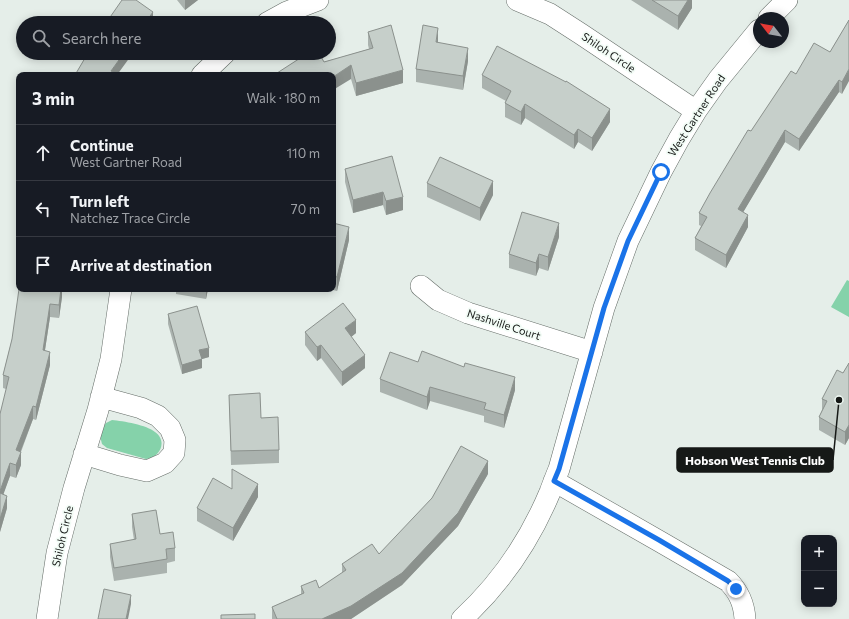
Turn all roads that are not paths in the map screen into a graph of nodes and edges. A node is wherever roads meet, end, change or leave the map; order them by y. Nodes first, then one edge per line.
1 (318, 0) edge
2 (518, 0) edge
3 (787, 0) edge
4 (775, 12) edge
5 (280, 16) edge
6 (753, 37) edge
7 (218, 60) edge
8 (205, 72) edge
9 (696, 111) junction
10 (421, 286) dead end
11 (120, 292) edge
12 (592, 352) junction
13 (101, 397) junction
14 (84, 454) junction
15 (554, 481) junction
16 (47, 619) edge
17 (462, 619) edge
18 (745, 619) edge

1 - 5 street
2 - 9 street, Shiloh Circle
3 - 4 street
6 - 9 street, West Gartner Road
7 - 8 street
9 - 12 street, West Gartner Road
10 - 12 street, Nashville Court
11 - 13 street, Shiloh Circle
12 - 15 street, West Gartner Road
13 - 14 street, Shiloh Circle
13 - 14 street
14 - 16 street, Shiloh Circle
15 - 17 street, West Gartner Road
15 - 18 street

